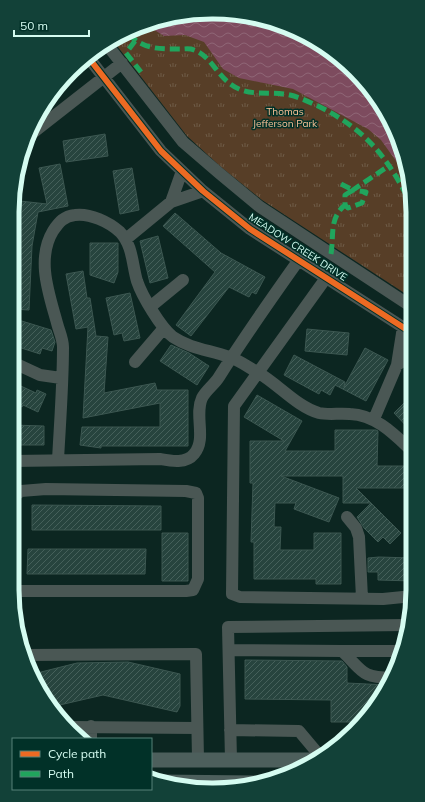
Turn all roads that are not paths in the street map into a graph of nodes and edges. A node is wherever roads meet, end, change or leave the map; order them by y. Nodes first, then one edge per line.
1 (110, 49) edge
2 (92, 62) edge
3 (122, 63) junction
4 (103, 76) junction
5 (38, 128) edge
6 (182, 171) junction
7 (204, 191) junction
8 (171, 202) junction
9 (126, 239) junction
10 (298, 260) junction
11 (326, 278) junction
12 (183, 280) dead end
13 (406, 303) edge
14 (150, 307) junction
15 (164, 328) junction
16 (406, 329) edge
17 (406, 334) edge
18 (230, 357) junction
19 (406, 359) edge
20 (136, 362) dead end
21 (19, 365) edge
22 (397, 365) junction
23 (259, 373) junction
24 (61, 378) junction
25 (374, 419) junction
26 (406, 445) edge
27 (58, 460) junction
28 (19, 462) edge
29 (19, 493) edge
30 (347, 517) dead end
31 (19, 591) edge
32 (406, 597) edge
33 (362, 598) junction
34 (402, 625) edge
35 (229, 650) junction
36 (342, 651) junction
37 (396, 652) edge
38 (30, 655) edge
39 (384, 678) edge
40 (87, 726) junction
41 (77, 727) edge
42 (197, 728) junction
43 (230, 730) junction
44 (84, 734) edge
45 (91, 738) edge
46 (317, 752) edge
47 (152, 760) edge
48 (198, 760) junction
49 (231, 760) junction
50 (304, 760) edge
51 (196, 782) edge
52 (227, 783) edge

1 - 3 street, MEADOW CREEK DRIVE
2 - 4 street, MEADOW CREEK DRIVE
3 - 4 street
3 - 13 street, MEADOW CREEK DRIVE
4 - 5 street
4 - 6 street, MEADOW CREEK DRIVE
6 - 7 street, MEADOW CREEK DRIVE
6 - 8 street
7 - 8 street
7 - 10 street, MEADOW CREEK DRIVE
8 - 9 street
9 - 14 street
9 - 24 street
10 - 11 street, MEADOW CREEK DRIVE
10 - 18 street
11 - 16 street, MEADOW CREEK DRIVE
11 - 23 street
12 - 14 street
14 - 15 street
15 - 18 street
15 - 20 street
17 - 22 street
18 - 23 street
18 - 27 street
19 - 22 street
21 - 24 street
22 - 25 street
23 - 25 street
23 - 33 street
24 - 27 street
25 - 26 street
27 - 28 street
29 - 31 street
30 - 33 street
32 - 33 street
34 - 35 street
35 - 36 street
35 - 43 street
36 - 37 street
36 - 39 street
38 - 42 street
40 - 41 street
40 - 42 street
40 - 44 street
40 - 45 street
42 - 48 street
43 - 46 street
43 - 49 street
47 - 48 main road
48 - 49 main road
49 - 50 main road
51 - 52 main road

